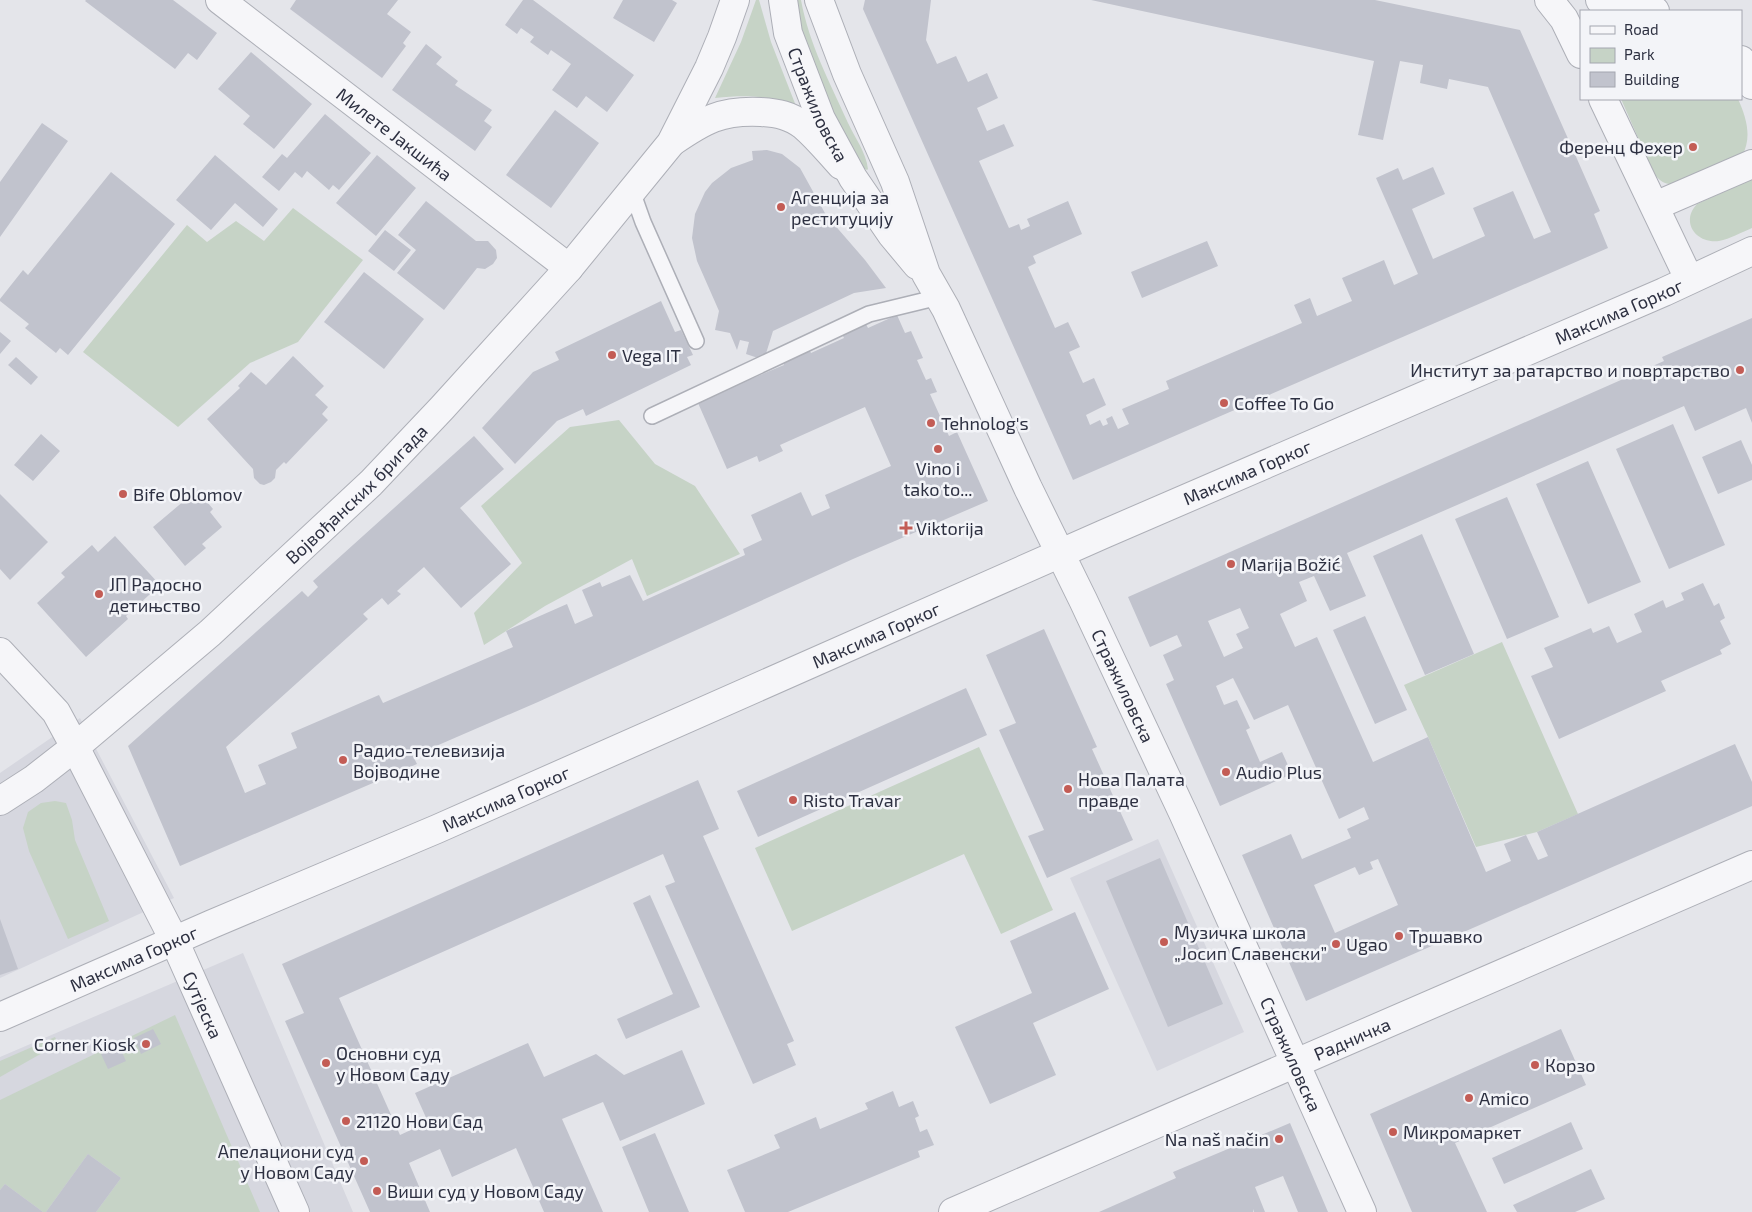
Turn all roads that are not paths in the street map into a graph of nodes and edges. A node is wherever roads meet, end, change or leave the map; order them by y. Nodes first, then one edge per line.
1 (220, 0) edge
2 (736, 0) edge
3 (782, 0) edge
4 (820, 0) edge
5 (1549, 0) edge
6 (1600, 0) edge
7 (1650, 10) edge
8 (1580, 52) edge
9 (1742, 62) edge
10 (1752, 85) edge
11 (1603, 100) edge
12 (671, 143) junction
13 (1752, 164) edge
14 (853, 178) junction
15 (632, 191) junction
16 (1655, 206) junction
17 (1752, 251) edge
18 (569, 268) junction
19 (1688, 279) junction
20 (932, 286) junction
21 (696, 341) dead end
22 (652, 416) dead end
23 (1061, 554) junction
24 (0, 652) edge
25 (75, 747) junction
26 (0, 801) edge
27 (1752, 865) edge
28 (174, 940) junction
29 (0, 1017) edge
30 (1296, 1063) junction
31 (296, 1212) edge
32 (953, 1212) edge
33 (1362, 1212) edge

1 - 18 street, Милете Јакшића
2 - 12 street, Војвођанских бригада
3 - 14 street, Стражиловска
4 - 20 street, Стражиловска
5 - 8 street
6 - 7 street
9 - 10 street
11 - 16 street
12 - 14 street, Војвођанских бригада
12 - 15 street, Војвођанских бригада
13 - 16 street
14 - 20 street, Стражиловска
15 - 18 street, Војвођанских бригада
15 - 21 lane
16 - 19 street
17 - 19 street, Максима Горког
18 - 25 street, Војвођанских бригада
19 - 23 street, Максима Горког
20 - 22 lane
20 - 23 street, Стражиловска
23 - 28 street, Максима Горког
23 - 30 street, Стражиловска
24 - 25 street, Сутјеска
25 - 26 street, Војвођанских бригада
25 - 28 street, Сутјеска
27 - 30 street, Радничка
28 - 29 street, Максима Горког
28 - 31 street, Сутјеска
30 - 32 street, Радничка
30 - 33 street, Стражиловска

